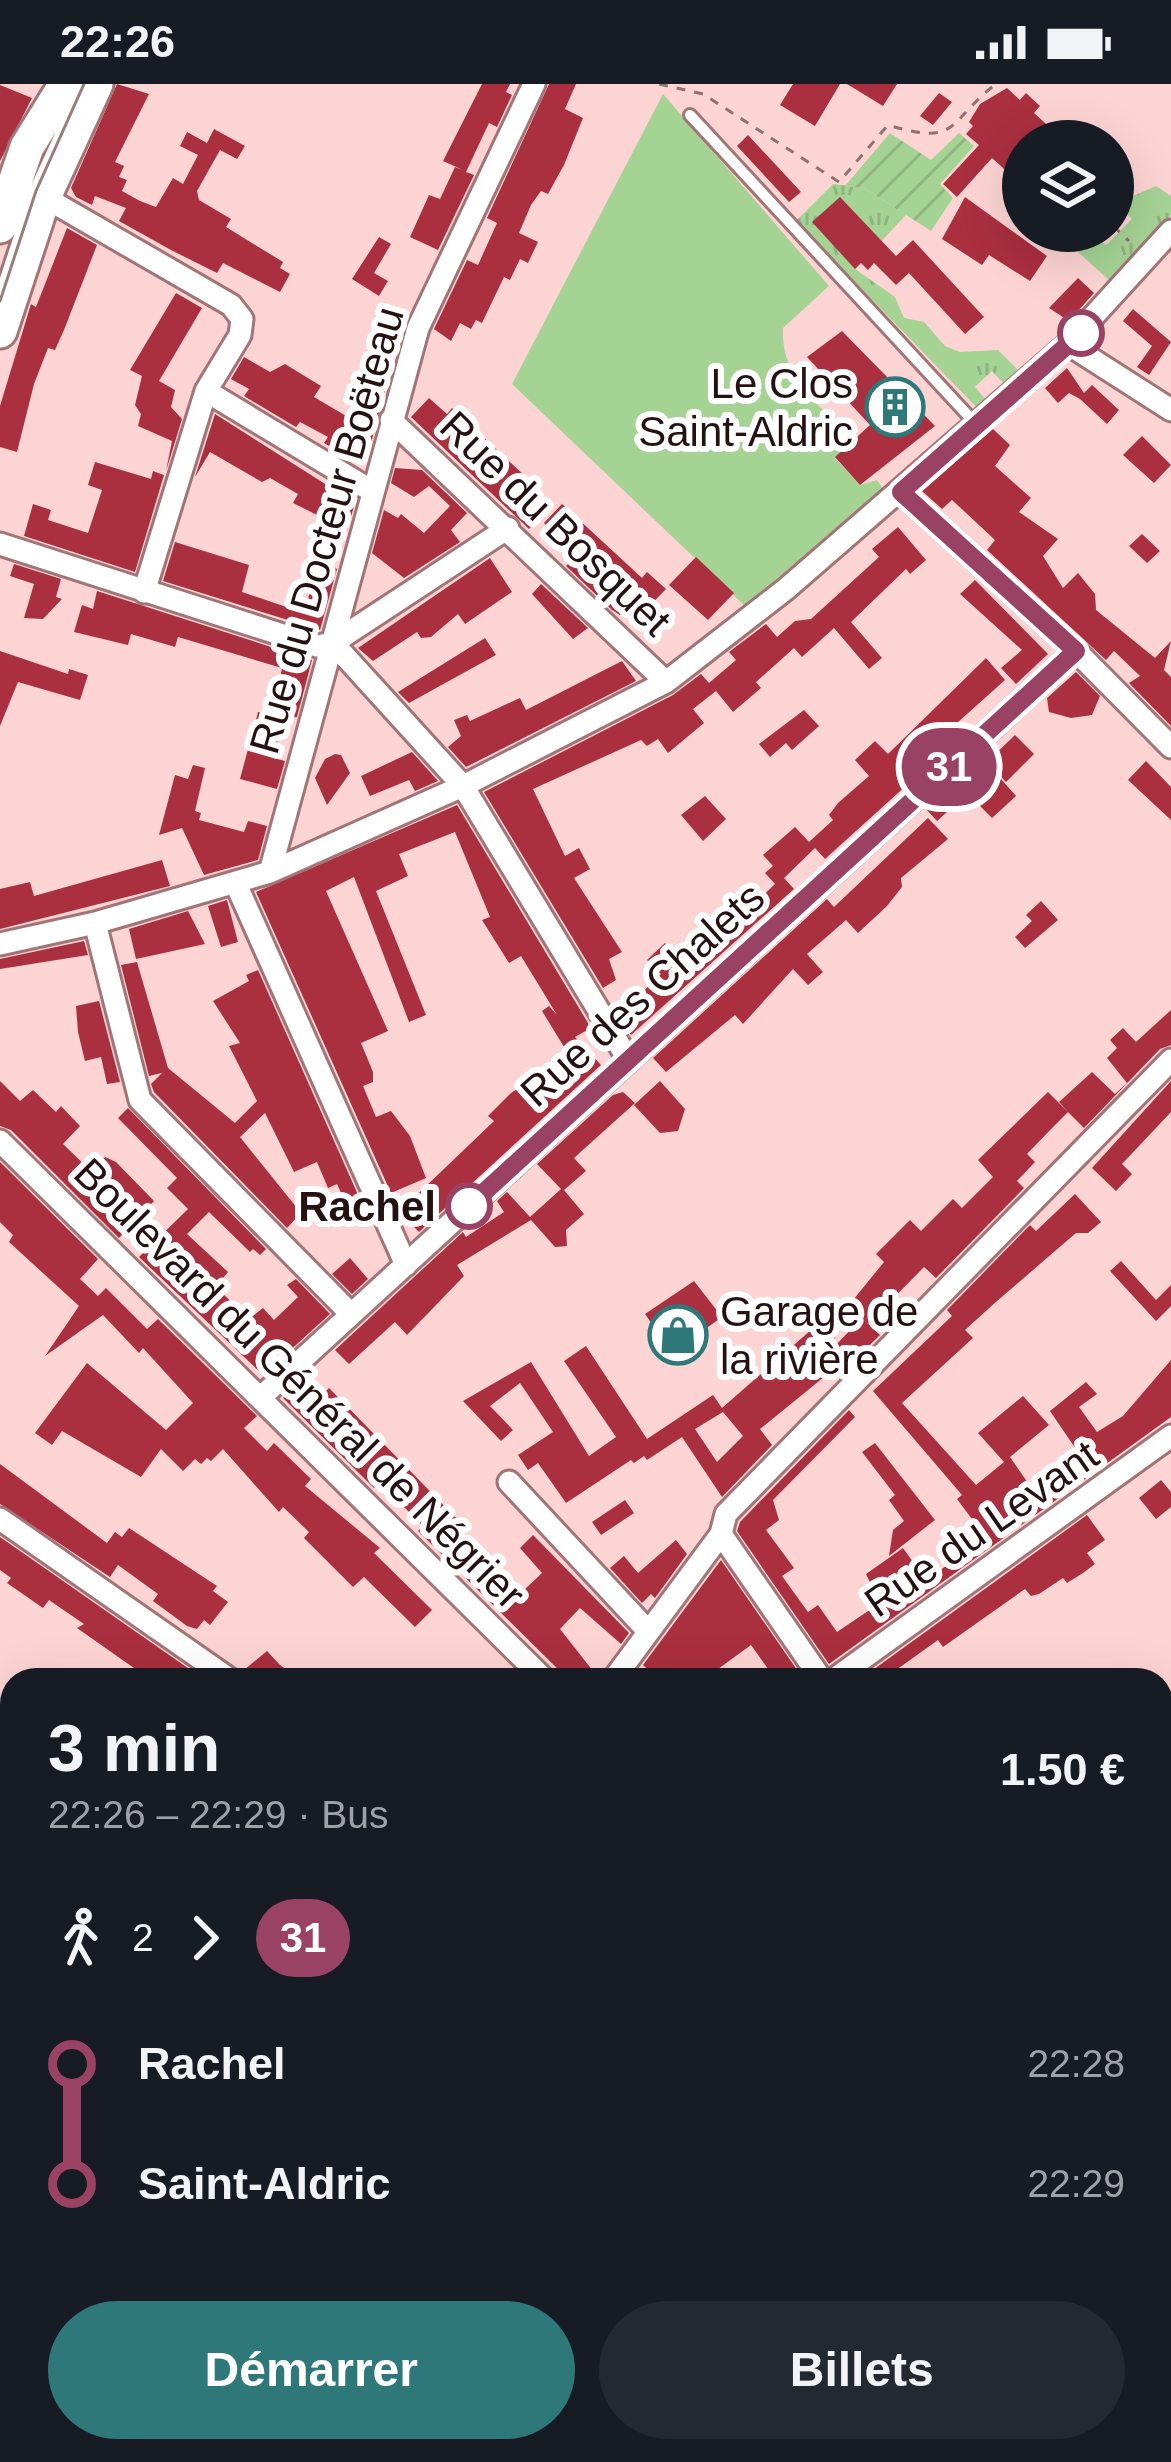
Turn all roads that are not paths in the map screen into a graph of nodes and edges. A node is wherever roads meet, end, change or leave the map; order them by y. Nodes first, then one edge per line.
1 (534, 84) edge
2 (71, 85) edge
3 (690, 115) dead end
4 (44, 197) junction
5 (0, 226) edge
6 (1171, 231) edge
7 (0, 331) edge
8 (1068, 344) junction
9 (206, 392) junction
10 (1171, 410) edge
11 (391, 420) junction
12 (977, 425) junction
13 (372, 491) junction
14 (901, 492) junction
15 (508, 527) junction
16 (0, 544) edge
17 (145, 592) junction
18 (332, 643) junction
19 (1076, 651) junction
20 (666, 682) junction
21 (1171, 747) edge
22 (463, 786) junction
23 (270, 872) junction
24 (236, 884) junction
25 (94, 923) junction
26 (0, 944) edge
27 (628, 1059) junction
28 (1171, 1060) edge
29 (0, 1141) edge
30 (406, 1264) junction
31 (351, 1314) junction
32 (261, 1397) junction
33 (1171, 1436) edge
34 (509, 1482) dead end
35 (0, 1519) edge
36 (721, 1534) junction
37 (648, 1631) junction
38 (214, 1668) edge
39 (533, 1668) edge
40 (622, 1668) edge
41 (814, 1668) edge
42 (850, 1668) edge

1 - 11 street, Rue du Docteur Boëteau
2 - 4 main road
2 - 5 main road
3 - 12 lane
4 - 7 main road
4 - 9 street
6 - 8 street
8 - 10 street
8 - 12 street
9 - 13 street
9 - 17 street
11 - 13 street, Rue du Docteur Boëteau
11 - 15 street, Rue du Bosquet
12 - 14 street
13 - 18 street, Rue du Docteur Boëteau
14 - 19 street
14 - 20 street
15 - 18 street
15 - 20 street, Rue du Bosquet
16 - 17 street
17 - 18 street
18 - 22 street
18 - 23 street, Rue du Docteur Boëteau
19 - 21 street
19 - 27 street, Rue des Chalets
20 - 22 street
22 - 23 street
22 - 27 street
23 - 24 street
24 - 25 street
24 - 30 street
25 - 26 street
25 - 31 street
27 - 30 street, Rue des Chalets
28 - 36 street
29 - 32 street, Boulevard du Général de Négrier
30 - 31 street, Rue des Chalets
31 - 32 street, Rue des Chalets
32 - 39 street, Boulevard du Général de Négrier
33 - 42 street, Rue du Levant
34 - 37 street
35 - 38 street
36 - 37 street
36 - 41 street
37 - 40 street

